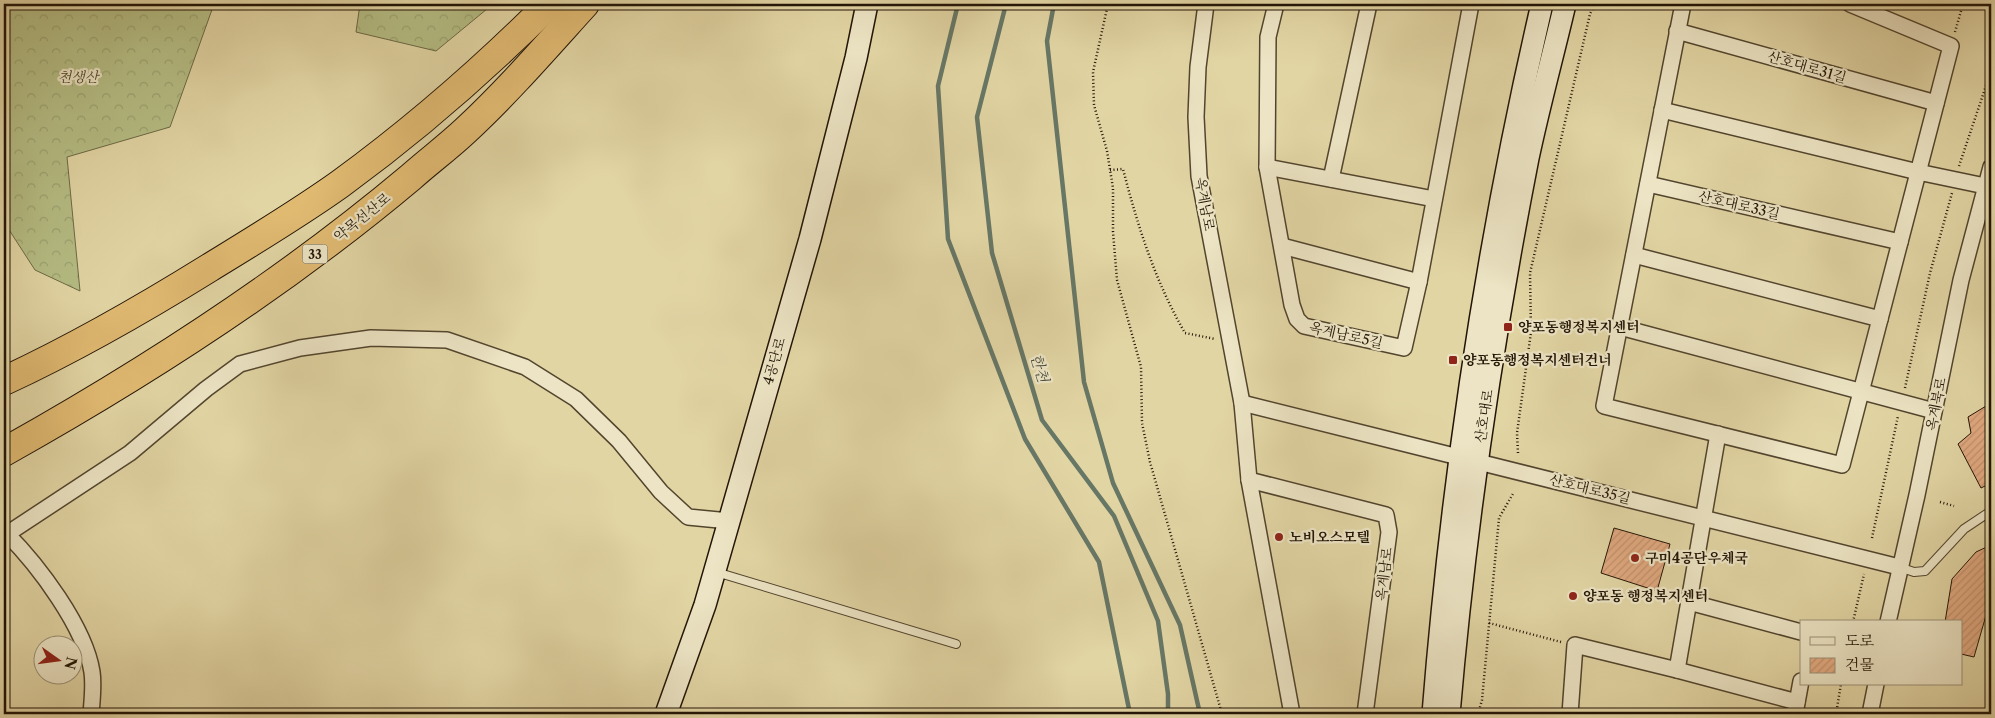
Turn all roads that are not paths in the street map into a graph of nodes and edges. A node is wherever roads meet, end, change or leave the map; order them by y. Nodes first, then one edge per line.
1 (549, 4) edge
2 (585, 4) edge
3 (867, 4) edge
4 (1206, 4) edge
5 (1276, 4) edge
6 (1368, 4) edge
7 (1471, 4) edge
8 (1542, 4) edge
9 (1565, 4) edge
10 (1683, 4) edge
11 (1850, 4) edge
12 (1678, 31) junction
13 (1936, 103) junction
14 (1662, 110) junction
15 (1267, 167) junction
16 (1991, 167) edge
17 (1918, 172) junction
18 (1331, 179) junction
19 (1648, 184) junction
20 (1985, 186) junction
21 (1434, 199) junction
22 (1900, 242) junction
23 (1282, 246) junction
24 (1634, 254) junction
25 (1419, 282) junction
26 (1880, 319) junction
27 (1620, 327) junction
28 (4, 381) edge
29 (1861, 392) junction
30 (1242, 402) junction
31 (1934, 411) junction
32 (1718, 434) junction
33 (4, 452) edge
34 (1468, 459) junction
35 (1249, 480) junction
36 (1991, 511) edge
37 (1703, 518) junction
38 (729, 521) junction
39 (5, 536) edge
40 (1900, 567) junction
41 (714, 572) junction
42 (1689, 602) junction
43 (1888, 620) edge
44 (1800, 632) edge
45 (956, 644) dead end
46 (1677, 670) junction
47 (1800, 686) edge
48 (1876, 686) edge
49 (1796, 708) edge
50 (91, 714) edge
51 (666, 714) edge
52 (1292, 714) edge
53 (1365, 714) edge
54 (1433, 714) edge
55 (1449, 714) edge
56 (1570, 714) edge
57 (1870, 714) edge

1 - 28 highway
2 - 33 highway, 약목선산로 / 33
3 - 38 street, 4공단로
4 - 30 street, 옥계남로
5 - 15 street, 옥계남로5길
6 - 18 street
7 - 21 street, 옥계남로5길
8 - 34 street, 산호대로
9 - 34 street, 산호대로
10 - 12 street
11 - 13 street
12 - 13 street, 산호대로31길
12 - 14 street
13 - 17 street
14 - 17 street
14 - 19 street
15 - 18 street
15 - 23 street, 옥계남로5길
16 - 20 street, 옥계북로
17 - 20 street
17 - 22 street
18 - 21 street
19 - 22 street, 산호대로33길
19 - 24 street
20 - 31 street, 옥계북로
21 - 25 street, 옥계남로5길
22 - 26 street
23 - 25 street
23 - 25 street, 옥계남로5길
24 - 26 street
24 - 27 street
26 - 29 street
27 - 29 street
27 - 32 street
29 - 31 street
29 - 32 street
30 - 34 street
30 - 35 street, 옥계남로
31 - 40 street, 옥계북로
32 - 37 street
34 - 37 street, 산호대로35길
34 - 54 street, 산호대로
34 - 55 street, 산호대로
35 - 52 street, 옥계남로
35 - 53 street, 옥계남로
36 - 40 lane
37 - 40 street, 산호대로35길
37 - 42 street
38 - 39 street
38 - 41 street, 4공단로
39 - 50 street
40 - 43 street, 옥계북로
41 - 45 lane
41 - 51 street, 4공단로
42 - 44 street
42 - 46 street
46 - 49 street
46 - 56 street
47 - 49 street
48 - 57 street

